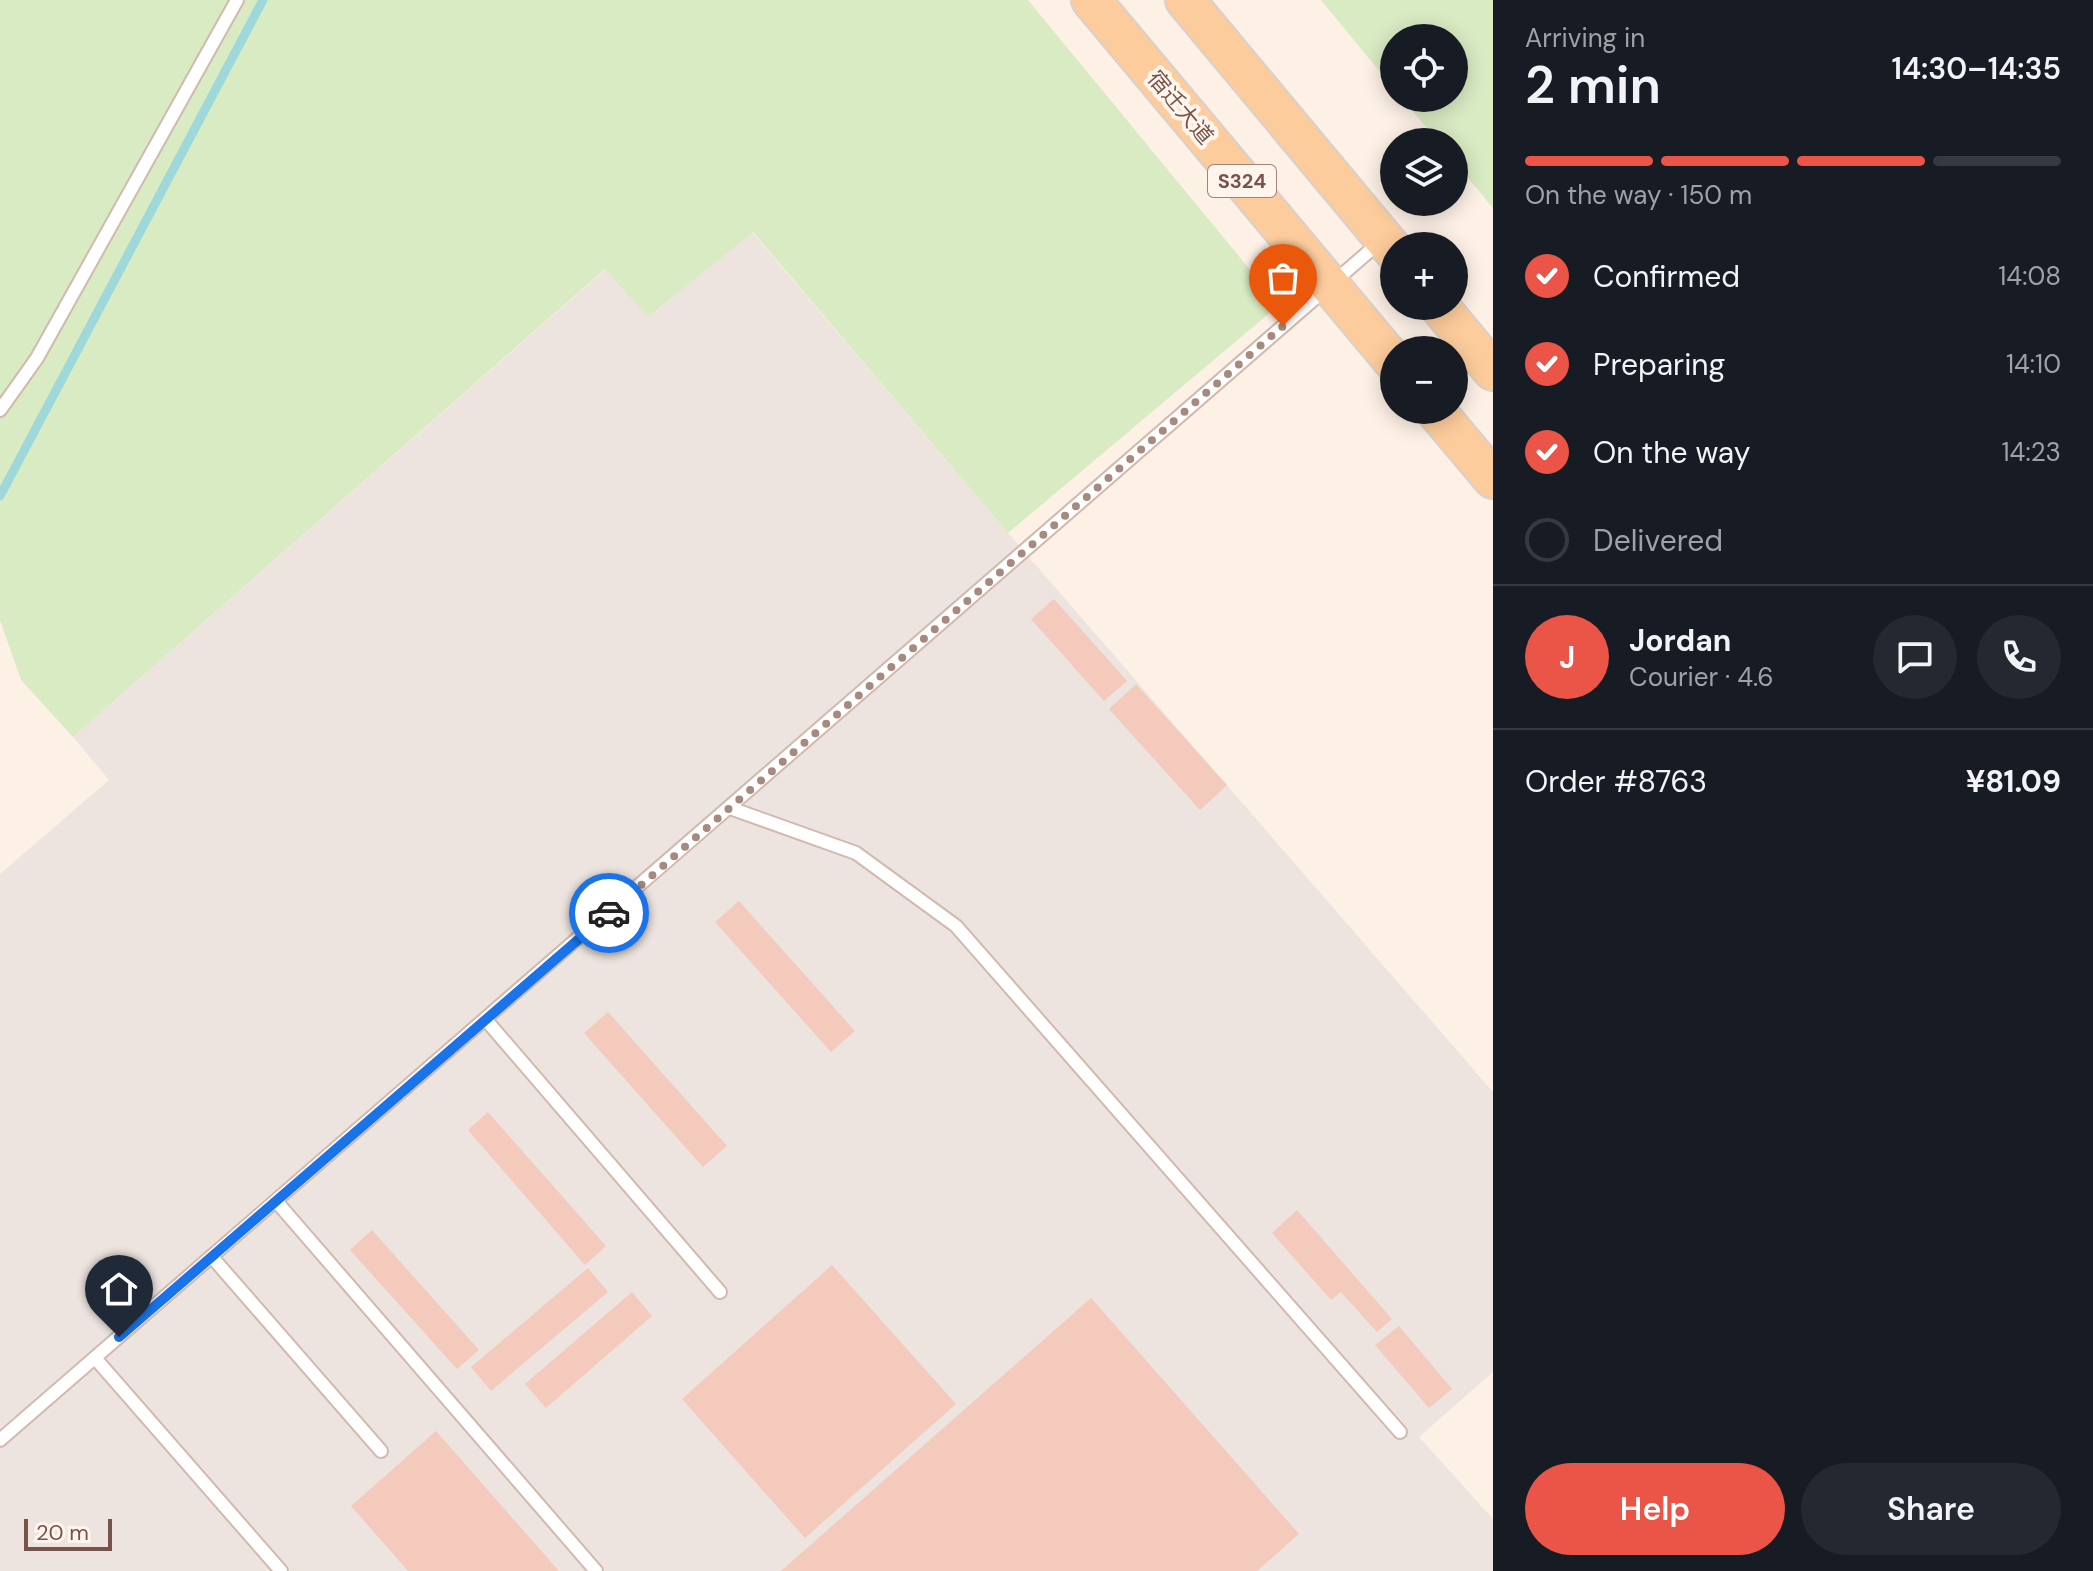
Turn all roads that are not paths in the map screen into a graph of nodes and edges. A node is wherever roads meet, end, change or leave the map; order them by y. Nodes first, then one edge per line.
1 (237, 0) edge
2 (1091, 0) edge
3 (1185, 0) edge
4 (1380, 234) edge
5 (1380, 251) edge
6 (1330, 285) junction
7 (1451, 320) edge
8 (1380, 345) edge
9 (1493, 371) edge
10 (0, 410) edge
11 (1447, 424) edge
12 (1493, 479) edge
13 (730, 808) junction
14 (486, 1020) junction
15 (276, 1201) junction
16 (212, 1257) junction
17 (720, 1292) dead end
18 (95, 1358) junction
19 (1400, 1432) dead end
20 (0, 1440) edge
21 (381, 1451) dead end
22 (281, 1571) edge
23 (596, 1571) edge

1 - 10 lane
2 - 6 main road, 宿迁大道 / S324
3 - 4 main road
5 - 6 lane
6 - 8 main road, 宿迁大道 / S324
6 - 13 lane
7 - 9 main road
11 - 12 main road
13 - 14 lane
13 - 19 lane
14 - 15 lane
14 - 17 lane
15 - 16 lane
15 - 23 lane
16 - 18 lane
16 - 21 lane
18 - 20 lane
18 - 22 lane

